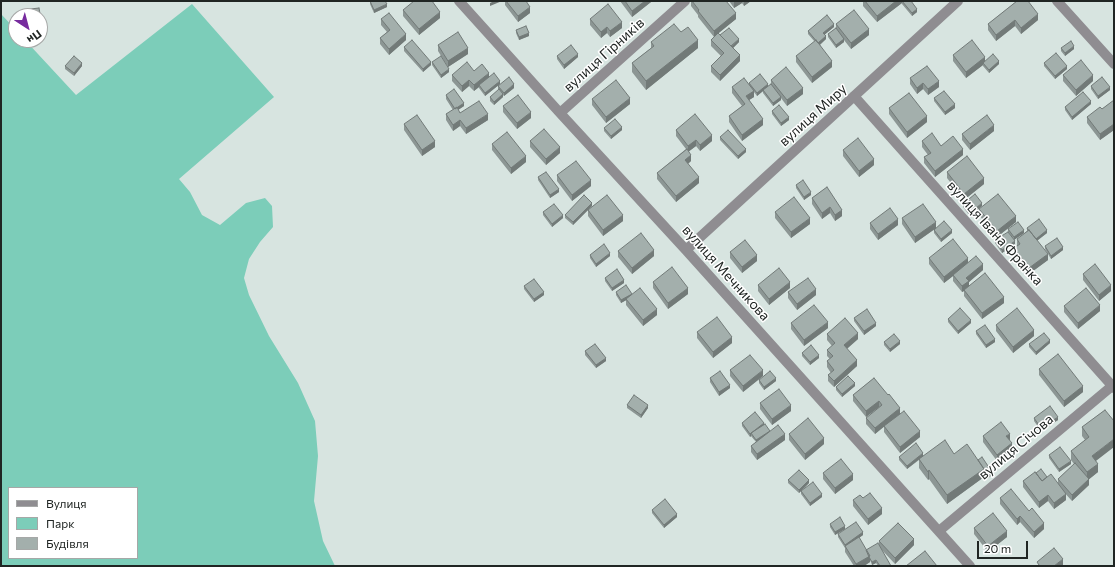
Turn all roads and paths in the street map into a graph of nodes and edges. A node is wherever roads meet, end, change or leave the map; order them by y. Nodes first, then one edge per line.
1 (459, 1) edge
2 (685, 1) edge
3 (958, 1) edge
4 (1057, 1) edge
5 (1114, 64) edge
6 (854, 96) junction
7 (560, 113) junction
8 (686, 250) junction
9 (1113, 387) edge
10 (938, 531) junction
11 (970, 566) edge

1 - 7 street, вулиця Мечникова
2 - 7 street, вулиця Гірників
3 - 6 street, вулиця Миру
4 - 5 street
6 - 8 street, вулиця Миру
6 - 9 street, вулиця Івана Франка
7 - 8 street, вулиця Мечникова
8 - 10 street, вулиця Мечникова
9 - 10 street, вулиця Січова
10 - 11 street, вулиця Мечникова

